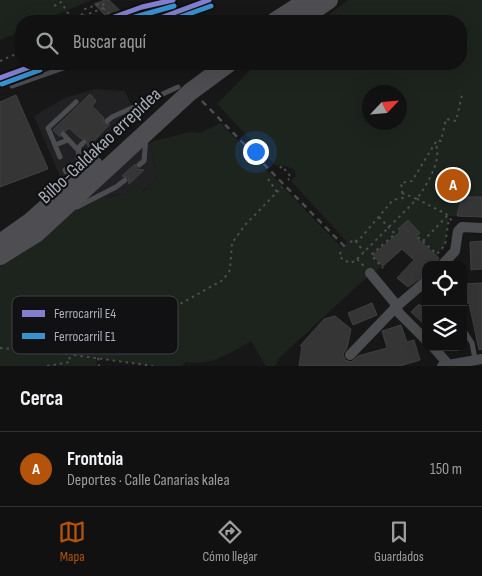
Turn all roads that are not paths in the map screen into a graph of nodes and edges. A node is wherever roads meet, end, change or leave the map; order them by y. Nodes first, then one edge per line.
1 (292, 0) edge
2 (308, 0) edge
3 (329, 0) edge
4 (269, 15) edge
5 (284, 15) edge
6 (307, 15) edge
7 (58, 70) edge
8 (200, 70) edge
9 (220, 70) edge
10 (12, 86) dead end
11 (178, 87) junction
12 (76, 102) dead end
13 (107, 121) dead end
14 (146, 133) junction
15 (63, 134) dead end
16 (68, 140) junction
17 (84, 142) dead end
18 (55, 145) junction
19 (79, 151) junction
20 (60, 157) dead end
21 (140, 165) dead end
22 (74, 173) junction
23 (125, 180) dead end
24 (52, 220) junction
25 (482, 228) edge
26 (0, 242) edge
27 (0, 256) edge
28 (446, 261) edge
29 (370, 274) road end
30 (422, 284) edge
31 (396, 307) junction
32 (467, 335) edge
33 (422, 336) edge
34 (436, 351) edge
35 (350, 355) dead end
36 (478, 359) edge
37 (445, 365) edge

1 - 4 highway
2 - 5 highway
3 - 6 highway
7 - 10 lane
8 - 11 highway, Bilbo-Galdakao errepidea
9 - 14 highway, Bilbo-Galdakao errepidea
11 - 13 lane
11 - 22 highway, Bilbo-Galdakao errepidea
12 - 18 lane
14 - 21 lane
14 - 24 highway, Bilbo-Galdakao errepidea
15 - 16 lane
16 - 18 lane
16 - 19 lane
17 - 19 lane
18 - 20 lane
19 - 22 lane
22 - 26 highway, Bilbo-Galdakao errepidea
23 - 24 lane
24 - 27 highway, Bilbo-Galdakao errepidea
25 - 28 street
29 - 31 street
30 - 31 street
31 - 33 street
31 - 35 street
32 - 36 lane
34 - 37 street
36 - 37 street

